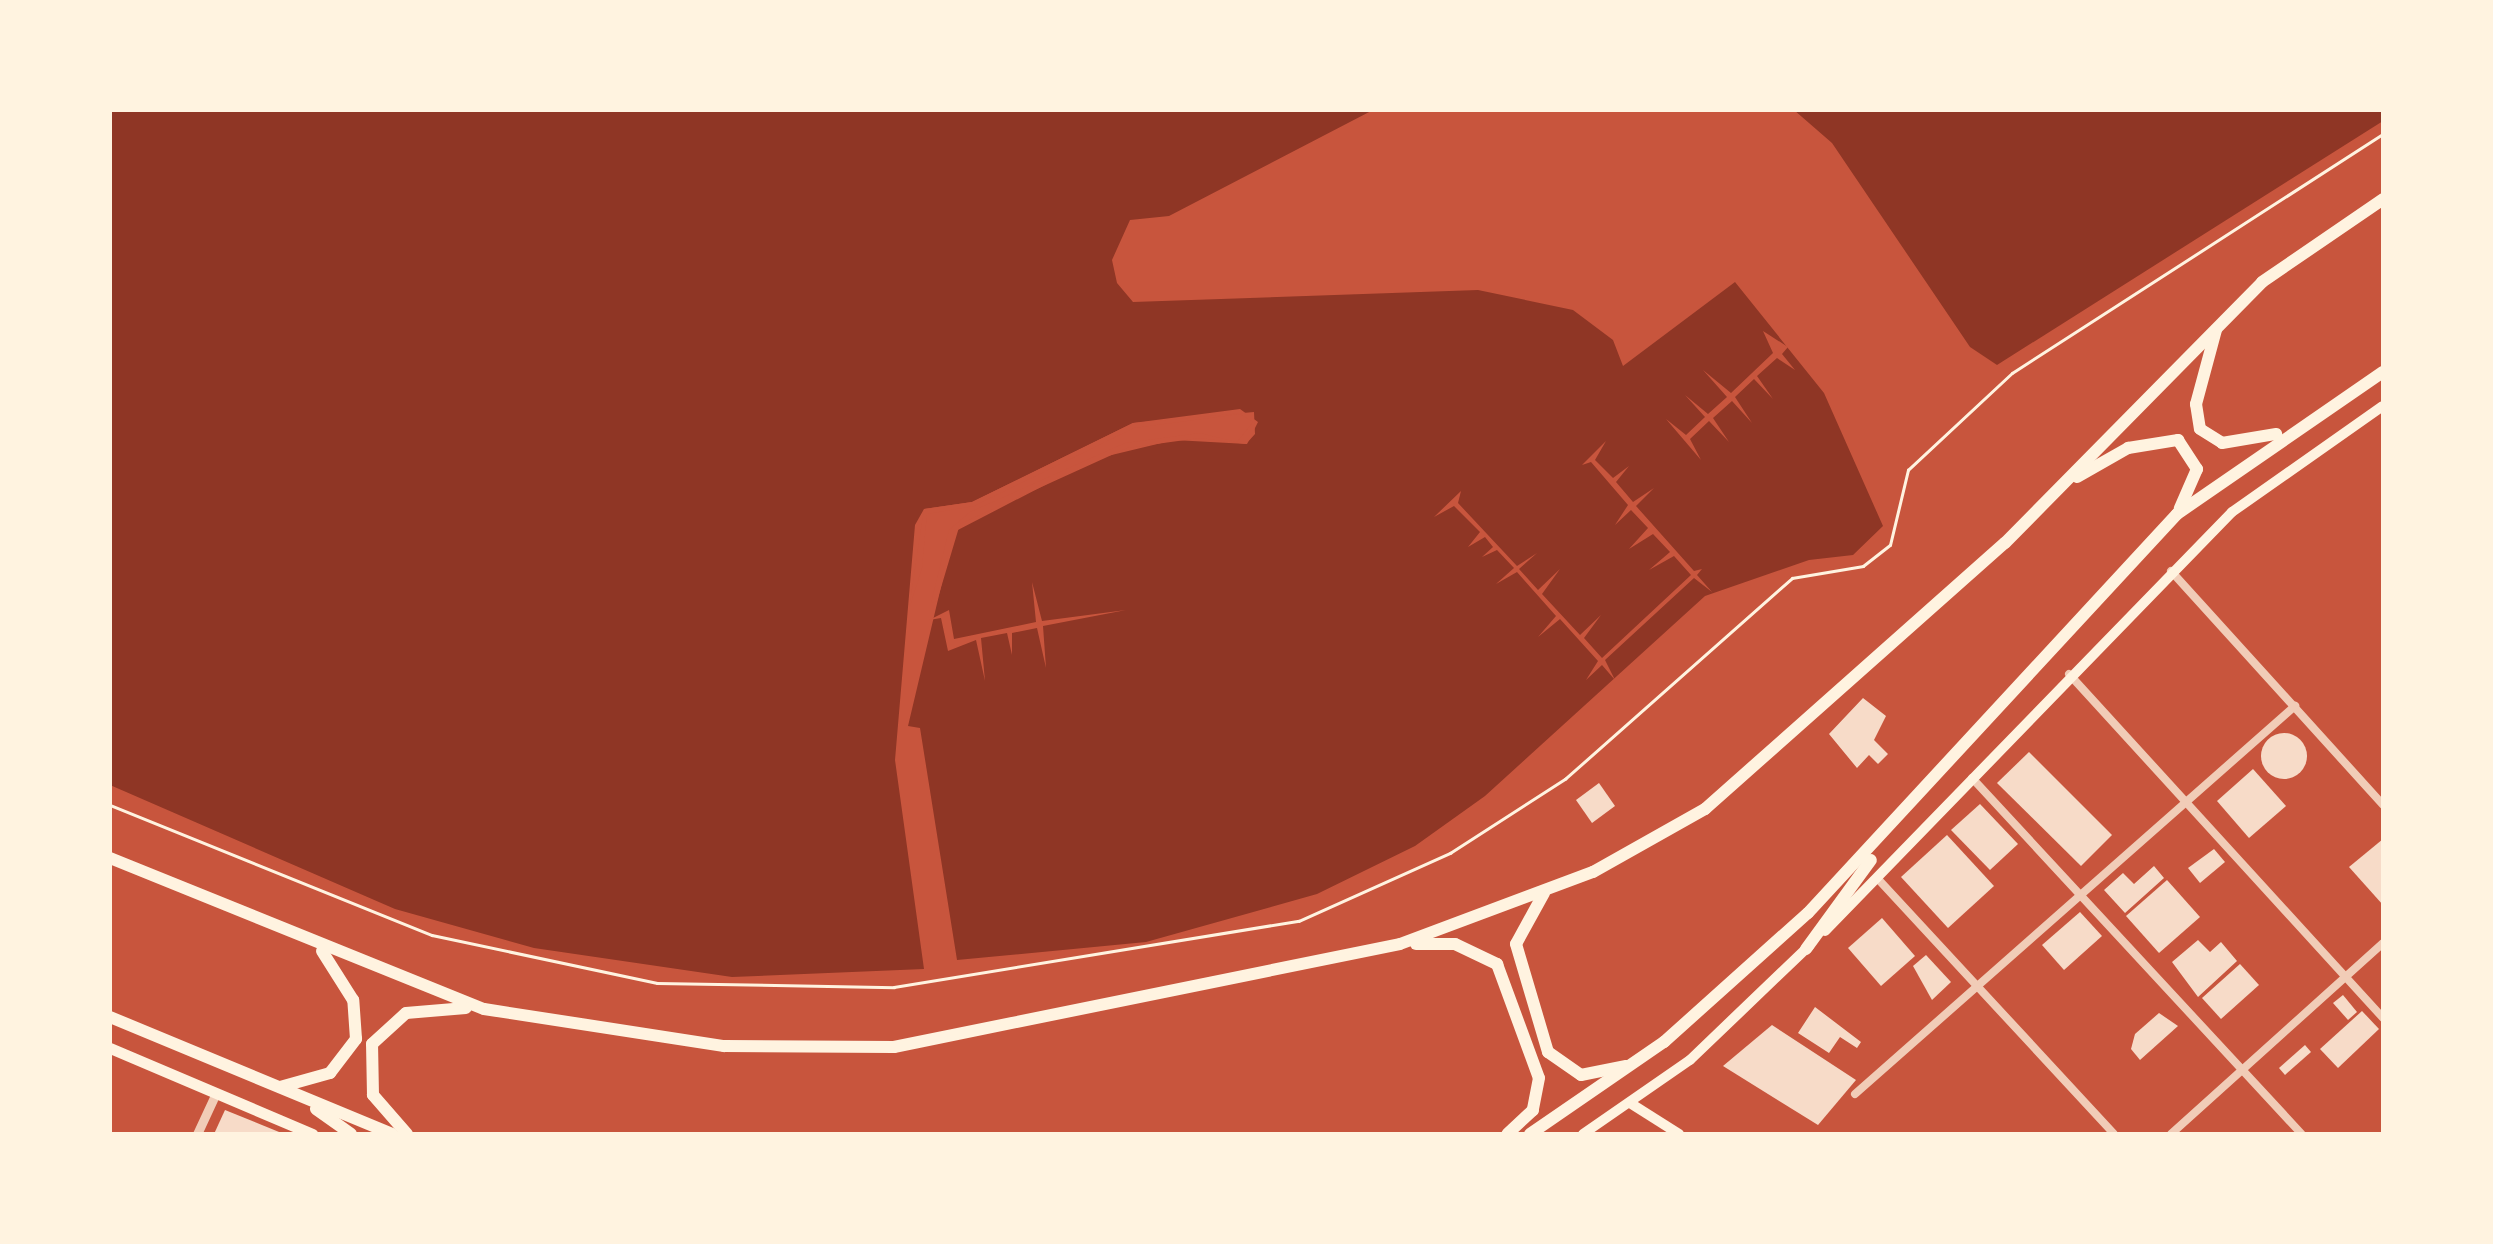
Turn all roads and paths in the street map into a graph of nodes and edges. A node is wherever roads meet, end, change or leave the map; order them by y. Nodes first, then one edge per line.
1 (2383, 134) edge
2 (2383, 199) edge
3 (2217, 328) junction
4 (2383, 372) edge
5 (2383, 406) edge
6 (2284, 432) junction
7 (2060, 488) junction
8 (2177, 514) junction
9 (2172, 571) junction
10 (2069, 674) junction
11 (2295, 706) junction
12 (1972, 778) junction
13 (2187, 804) junction
14 (110, 805) edge
15 (2383, 805) edge
16 (1907, 814) junction
17 (110, 858) edge
18 (1878, 879) junction
19 (1545, 891) junction
20 (2086, 896) junction
21 (2383, 943) edge
22 (1400, 944) junction
23 (1806, 949) junction
24 (322, 951) junction
25 (2345, 976) junction
26 (1977, 988) junction
27 (484, 1010) junction
28 (110, 1016) edge
29 (2383, 1018) edge
30 (110, 1048) edge
31 (1636, 1063) junction
32 (2243, 1070) junction
33 (277, 1088) junction
34 (216, 1093) junction
35 (1855, 1094) dead end
36 (298, 1096) junction
37 (1630, 1103) junction
38 (197, 1134) edge
39 (313, 1134) edge
40 (351, 1134) edge
41 (392, 1134) edge
42 (407, 1134) edge
43 (1507, 1134) edge
44 (1530, 1134) edge
45 (1583, 1134) edge
46 (1679, 1134) edge
47 (2114, 1134) edge
48 (2171, 1134) edge
49 (2302, 1134) edge

1 - 14 path
2 - 3 highway
3 - 6 highway
3 - 7 highway
4 - 6 highway
5 - 9 main road
6 - 8 highway
7 - 8 highway
7 - 19 highway
8 - 16 highway
9 - 10 main road
9 - 11 street
10 - 12 main road
10 - 13 street
11 - 13 street
11 - 15 street
12 - 18 main road
12 - 20 street
13 - 20 street
13 - 25 street
16 - 23 highway
16 - 31 highway
17 - 24 highway
18 - 23 main road
18 - 26 street
19 - 22 highway
19 - 31 highway
20 - 26 street
20 - 32 street
21 - 25 street
22 - 27 highway
22 - 43 highway
23 - 37 main road
24 - 27 highway
24 - 33 highway
25 - 29 street
25 - 32 street
26 - 35 street
26 - 47 street
27 - 42 highway
28 - 33 highway
30 - 34 main road
31 - 44 highway
32 - 48 street
32 - 49 street
33 - 36 highway
34 - 38 street
34 - 39 main road
36 - 40 highway
36 - 41 highway
37 - 45 main road
37 - 46 main road

